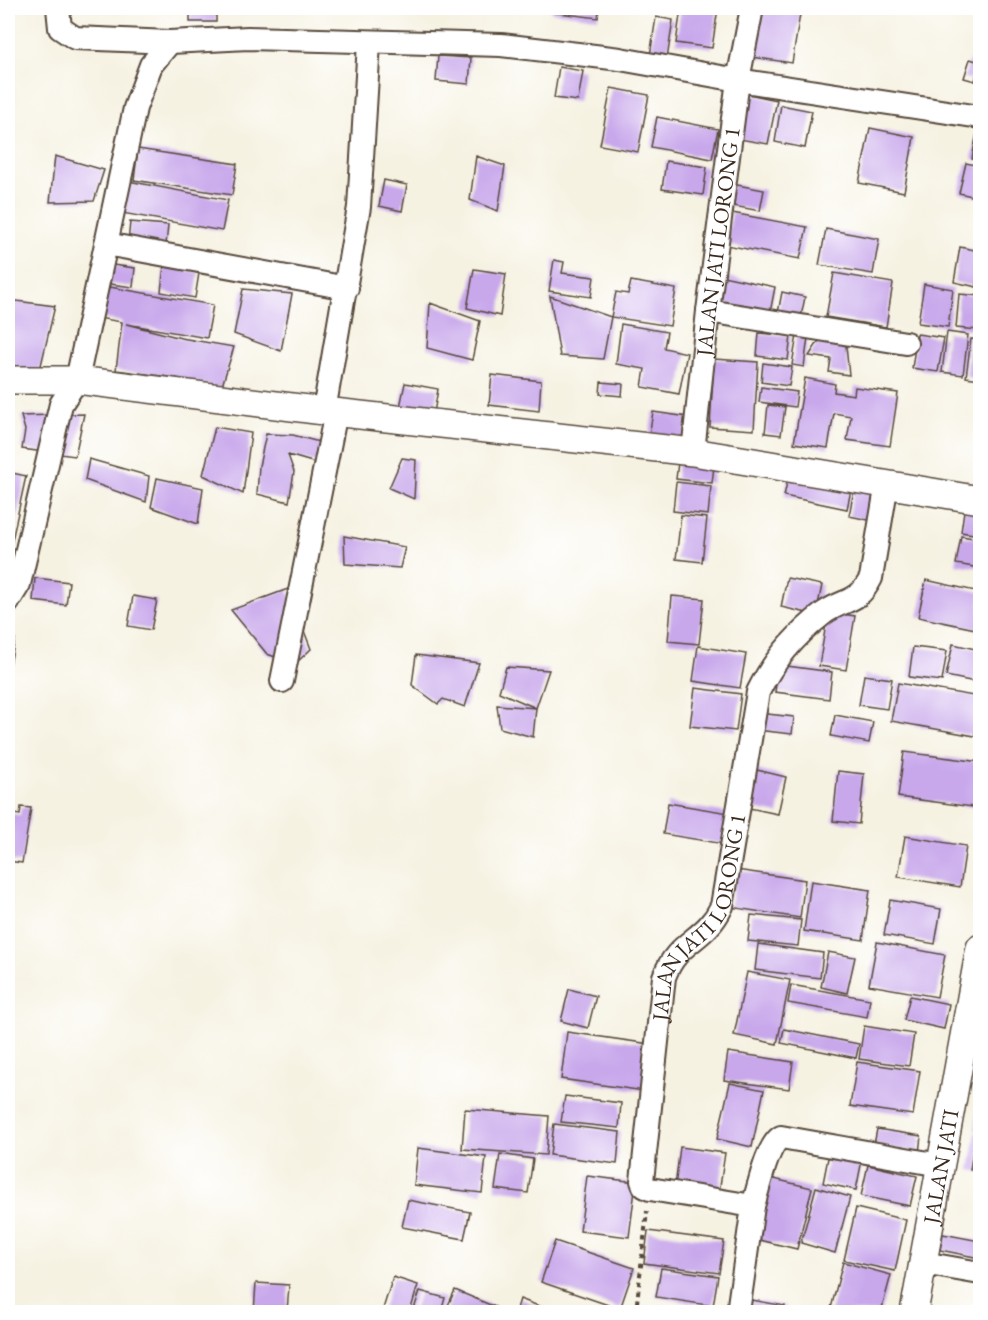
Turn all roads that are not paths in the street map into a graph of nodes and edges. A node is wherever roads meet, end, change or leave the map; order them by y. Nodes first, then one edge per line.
1 (58, 8) edge
2 (752, 8) edge
3 (170, 42) junction
4 (369, 43) junction
5 (738, 80) junction
6 (981, 117) edge
7 (106, 244) junction
8 (347, 288) junction
9 (708, 311) junction
10 (906, 343) dead end
11 (8, 380) edge
12 (77, 380) junction
13 (330, 412) junction
14 (693, 452) junction
15 (887, 483) junction
16 (981, 500) edge
17 (8, 602) edge
18 (282, 681) dead end
19 (981, 948) edge
20 (940, 1165) junction
21 (753, 1206) junction
22 (923, 1263) junction
23 (981, 1273) edge
24 (738, 1312) edge
25 (914, 1312) edge

1 - 3 street
2 - 5 street, JALAN JATI LORONG 1
3 - 4 street
3 - 7 street
4 - 5 street
4 - 8 street
5 - 6 street
5 - 9 street, JALAN JATI LORONG 1
7 - 8 street
7 - 12 street
8 - 13 street
9 - 10 street
9 - 14 street, JALAN JATI LORONG 1
11 - 12 street
12 - 13 street
12 - 17 street
13 - 14 street
13 - 18 street
14 - 15 street
15 - 16 street
15 - 21 street, JALAN JATI LORONG 1
19 - 20 street, JALAN JATI
20 - 21 street
20 - 22 street, JALAN JATI
21 - 24 street
22 - 23 street
22 - 25 street, JALAN JATI

